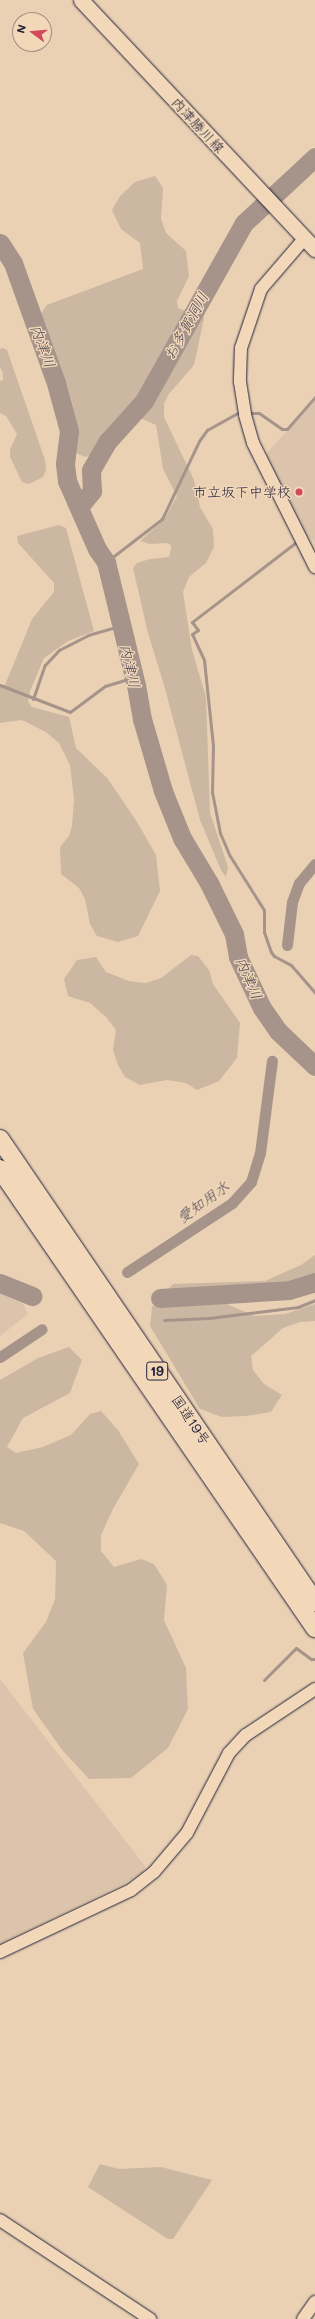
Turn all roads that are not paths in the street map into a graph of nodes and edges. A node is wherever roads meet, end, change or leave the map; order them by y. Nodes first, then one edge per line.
1 (81, 0) edge
2 (310, 244) edge
3 (315, 567) edge
4 (0, 1139) edge
5 (0, 1169) edge
6 (315, 1602) edge
7 (315, 1628) edge
8 (315, 1689) edge
9 (0, 1952) edge
10 (0, 2220) edge
11 (315, 2302) edge
12 (150, 2319) edge
13 (304, 2319) edge

1 - 2 main road, 内津勝川線
2 - 3 street
4 - 6 highway, 国道19号 / 19
5 - 7 highway, 国道19号 / 19
8 - 9 street
10 - 12 street
11 - 13 street

